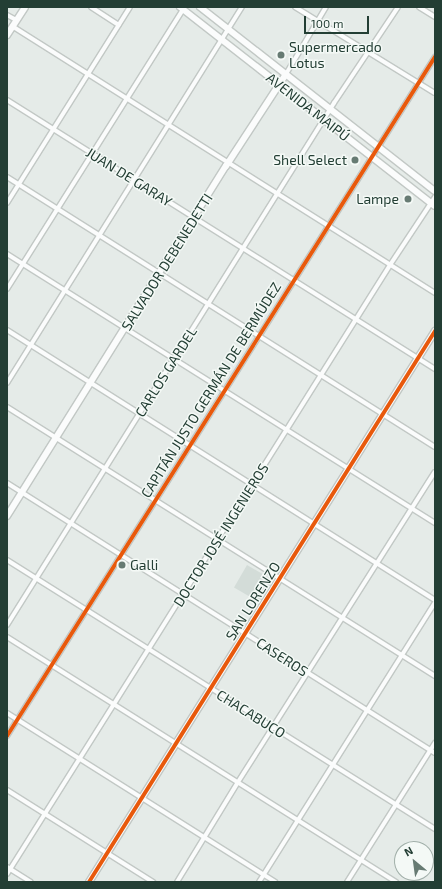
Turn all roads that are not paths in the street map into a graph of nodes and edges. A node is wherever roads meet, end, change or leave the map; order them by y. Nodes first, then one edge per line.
1 (25, 7) edge
2 (92, 7) edge
3 (130, 7) edge
4 (200, 7) edge
5 (242, 7) edge
6 (295, 7) edge
7 (326, 7) edge
8 (398, 7) edge
9 (419, 7) edge
10 (183, 8) edge
11 (7, 15) edge
12 (435, 17) edge
13 (16, 20) junction
14 (318, 21) junction
15 (119, 25) junction
16 (12, 26) junction
17 (228, 29) junction
18 (7, 35) edge
19 (221, 40) junction
20 (369, 52) junction
21 (435, 57) edge
22 (88, 74) junction
23 (286, 74) junction
24 (418, 83) junction
25 (279, 85) junction
26 (435, 93) edge
27 (127, 98) junction
28 (7, 100) edge
29 (331, 109) junction
30 (324, 119) junction
31 (169, 124) junction
32 (53, 129) junction
33 (380, 146) junction
34 (92, 154) junction
35 (372, 157) junction
36 (228, 163) junction
37 (7, 177) edge
38 (134, 180) junction
39 (19, 184) junction
40 (435, 191) edge
41 (278, 193) junction
42 (435, 197) edge
43 (7, 203) edge
44 (433, 205) edge
45 (57, 209) junction
46 (194, 218) junction
47 (328, 225) junction
48 (100, 235) junction
49 (244, 249) junction
50 (7, 254) edge
51 (23, 264) junction
52 (390, 265) junction
53 (160, 274) junction
54 (293, 280) junction
55 (7, 289) edge
56 (65, 291) junction
57 (435, 293) edge
58 (209, 304) junction
59 (356, 320) junction
60 (125, 329) junction
61 (7, 330) edge
62 (435, 331) edge
63 (259, 336) junction
64 (30, 345) junction
65 (418, 358) junction
66 (175, 360) junction
67 (435, 369) edge
68 (322, 376) junction
69 (7, 383) edge
70 (91, 383) junction
71 (225, 390) junction
72 (7, 407) edge
73 (140, 414) junction
74 (383, 414) junction
75 (287, 430) junction
76 (56, 438) junction
77 (190, 445) junction
78 (435, 447) edge
79 (105, 469) junction
80 (348, 469) junction
81 (435, 472) edge
82 (7, 483) edge
83 (253, 484) junction
84 (22, 493) junction
85 (155, 500) junction
86 (411, 508) junction
87 (7, 516) edge
88 (314, 523) junction
89 (435, 523) edge
90 (72, 524) junction
91 (218, 540) junction
92 (120, 554) junction
93 (7, 560) edge
94 (377, 563) junction
95 (36, 578) junction
96 (280, 578) junction
97 (184, 594) junction
98 (435, 600) edge
99 (435, 603) edge
100 (86, 610) junction
101 (343, 618) junction
102 (7, 625) edge
103 (245, 633) junction
104 (7, 637) edge
105 (149, 650) junction
106 (402, 655) junction
107 (52, 665) junction
108 (308, 674) junction
109 (435, 676) edge
110 (210, 688) junction
111 (115, 704) junction
112 (367, 710) junction
113 (7, 713) edge
114 (17, 720) junction
115 (274, 728) junction
116 (7, 736) edge
117 (176, 743) junction
118 (435, 743) edge
119 (430, 750) junction
120 (435, 753) edge
121 (80, 759) junction
122 (333, 765) junction
123 (238, 782) junction
124 (7, 790) edge
125 (142, 798) junction
126 (396, 805) junction
127 (45, 814) junction
128 (298, 820) junction
129 (435, 829) edge
130 (204, 838) junction
131 (107, 853) junction
132 (361, 860) junction
133 (8, 868) edge
134 (7, 874) edge
135 (264, 875) junction
136 (31, 882) edge
137 (89, 882) edge
138 (153, 882) edge
139 (177, 882) edge
140 (259, 882) edge
141 (275, 882) edge
142 (347, 882) edge
143 (396, 882) edge

1 - 13 street
2 - 15 street
3 - 15 street
4 - 17 street, AVENIDA MAIPÚ
5 - 17 street
6 - 14 street
7 - 14 street, SALVADOR DEBENEDETTI
8 - 20 street, CARLOS GARDEL
9 - 12 street
10 - 19 street, AVENIDA MAIPÚ
10 - 27 street
11 - 13 street
13 - 16 street
14 - 20 street
14 - 23 street, SALVADOR DEBENEDETTI
15 - 22 street
16 - 18 street
16 - 22 street
17 - 19 street
17 - 23 street, AVENIDA MAIPÚ
19 - 25 street, AVENIDA MAIPÚ
19 - 31 street
20 - 24 street
20 - 29 street, CARLOS GARDEL
21 - 24 street, CAPITÁN JUSTO GERMÁN DE BERMÚDEZ
22 - 27 street
22 - 32 street
23 - 25 street, SALVADOR DEBENEDETTI
23 - 29 street, AVENIDA MAIPÚ
24 - 26 street
24 - 33 street, CAPITÁN JUSTO GERMÁN DE BERMÚDEZ
25 - 30 street, AVENIDA MAIPÚ
25 - 36 street, SALVADOR DEBENEDETTI
27 - 31 street
27 - 34 street
28 - 32 street, JUAN DE GARAY
29 - 30 street, CARLOS GARDEL
29 - 33 street, AVENIDA MAIPÚ
30 - 35 street, AVENIDA MAIPÚ
30 - 41 street, CARLOS GARDEL
31 - 36 street
31 - 38 street
32 - 34 street, JUAN DE GARAY
32 - 39 street
33 - 35 street, CAPITÁN JUSTO GERMÁN DE BERMÚDEZ
33 - 40 street, AVENIDA MAIPÚ
34 - 38 street, JUAN DE GARAY
34 - 45 street
35 - 44 street, AVENIDA MAIPÚ
35 - 47 street, CAPITÁN JUSTO GERMÁN DE BERMÚDEZ
36 - 41 street
36 - 46 street, SALVADOR DEBENEDETTI
37 - 39 street
38 - 46 street, JUAN DE GARAY
38 - 48 street
39 - 43 street
39 - 45 street
41 - 47 street
41 - 49 street, CARLOS GARDEL
42 - 44 street, DOCTOR JOSÉ INGENIEROS
44 - 52 street, DOCTOR JOSÉ INGENIEROS
45 - 48 street
45 - 51 street
46 - 49 street, JUAN DE GARAY
46 - 53 street, SALVADOR DEBENEDETTI
47 - 52 street
47 - 54 street, CAPITÁN JUSTO GERMÁN DE BERMÚDEZ
48 - 53 street
48 - 56 street
49 - 54 street, JUAN DE GARAY
49 - 58 street, CARLOS GARDEL
50 - 51 street
51 - 55 street
51 - 56 street
52 - 57 street
52 - 59 street, DOCTOR JOSÉ INGENIEROS
53 - 58 street
53 - 60 street, SALVADOR DEBENEDETTI
54 - 59 street, JUAN DE GARAY
54 - 63 street, CAPITÁN JUSTO GERMÁN DE BERMÚDEZ
56 - 60 street
56 - 64 street
58 - 63 street
58 - 66 street, CARLOS GARDEL
59 - 65 street, JUAN DE GARAY
59 - 68 street, DOCTOR JOSÉ INGENIEROS
60 - 66 street
60 - 70 street, SALVADOR DEBENEDETTI
61 - 64 street
62 - 65 street, SAN LORENZO
63 - 68 street
63 - 71 street, CAPITÁN JUSTO GERMÁN DE BERMÚDEZ
64 - 69 street
64 - 70 street
65 - 67 street, JUAN DE GARAY
65 - 74 street, SAN LORENZO
66 - 71 street
66 - 73 street, CARLOS GARDEL
68 - 74 street
68 - 75 street, DOCTOR JOSÉ INGENIEROS
70 - 73 street
70 - 76 street, SALVADOR DEBENEDETTI
71 - 75 street
71 - 77 street, CAPITÁN JUSTO GERMÁN DE BERMÚDEZ
72 - 76 street
73 - 77 street
73 - 79 street, CARLOS GARDEL
74 - 78 street
74 - 80 street, SAN LORENZO
75 - 80 street
75 - 83 street, DOCTOR JOSÉ INGENIEROS
76 - 79 street
76 - 84 street, SALVADOR DEBENEDETTI
77 - 83 street
77 - 85 street, CAPITÁN JUSTO GERMÁN DE BERMÚDEZ
79 - 85 street
79 - 90 street, CARLOS GARDEL
80 - 86 street
80 - 88 street, SAN LORENZO
81 - 86 street
82 - 84 street, CASEROS
83 - 88 street
83 - 91 street, DOCTOR JOSÉ INGENIEROS
84 - 87 street, SALVADOR DEBENEDETTI
84 - 90 street, CASEROS
85 - 91 street
85 - 92 street, CAPITÁN JUSTO GERMÁN DE BERMÚDEZ
86 - 89 street
86 - 94 street
88 - 94 street
88 - 96 street, SAN LORENZO
90 - 92 street, CASEROS
90 - 95 street, CARLOS GARDEL
91 - 96 street
91 - 97 street, DOCTOR JOSÉ INGENIEROS
92 - 97 street, CASEROS
92 - 100 street, CAPITÁN JUSTO GERMÁN DE BERMÚDEZ
93 - 95 street, CHACABUCO
94 - 98 street
94 - 101 street
95 - 100 street, CHACABUCO
95 - 102 street, CARLOS GARDEL
96 - 101 street
96 - 103 street, SAN LORENZO
97 - 103 street, CASEROS
97 - 105 street, DOCTOR JOSÉ INGENIEROS
99 - 106 street
100 - 105 street, CHACABUCO
100 - 107 street, CAPITÁN JUSTO GERMÁN DE BERMÚDEZ
101 - 106 street
101 - 108 street
103 - 108 street, CASEROS
103 - 110 street, SAN LORENZO
104 - 107 street
105 - 110 street, CHACABUCO
105 - 111 street, DOCTOR JOSÉ INGENIEROS
106 - 109 street
106 - 112 street
107 - 111 street
107 - 114 street, CAPITÁN JUSTO GERMÁN DE BERMÚDEZ
108 - 112 street, CASEROS
108 - 115 street
110 - 115 street, CHACABUCO
110 - 117 street, SAN LORENZO
111 - 117 street
111 - 121 street, DOCTOR JOSÉ INGENIEROS
112 - 119 street, CASEROS
112 - 122 street
113 - 114 street
114 - 116 street, CAPITÁN JUSTO GERMÁN DE BERMÚDEZ
114 - 121 street
115 - 122 street, CHACABUCO
115 - 123 street
117 - 123 street
117 - 125 street, SAN LORENZO
118 - 119 street
119 - 120 street, CASEROS
119 - 126 street
121 - 125 street
121 - 127 street, DOCTOR JOSÉ INGENIEROS
122 - 126 street, CHACABUCO
122 - 128 street
123 - 128 street
123 - 130 street
124 - 127 street
125 - 130 street
125 - 131 street, SAN LORENZO
126 - 129 street, CHACABUCO
126 - 132 street
127 - 131 street
127 - 133 street, DOCTOR JOSÉ INGENIEROS
128 - 132 street
128 - 135 street
130 - 135 street
130 - 139 street
131 - 137 street, SAN LORENZO
131 - 138 street
132 - 142 street
132 - 143 street
133 - 134 street, DOCTOR JOSÉ INGENIEROS
133 - 136 street
135 - 140 street
135 - 141 street

